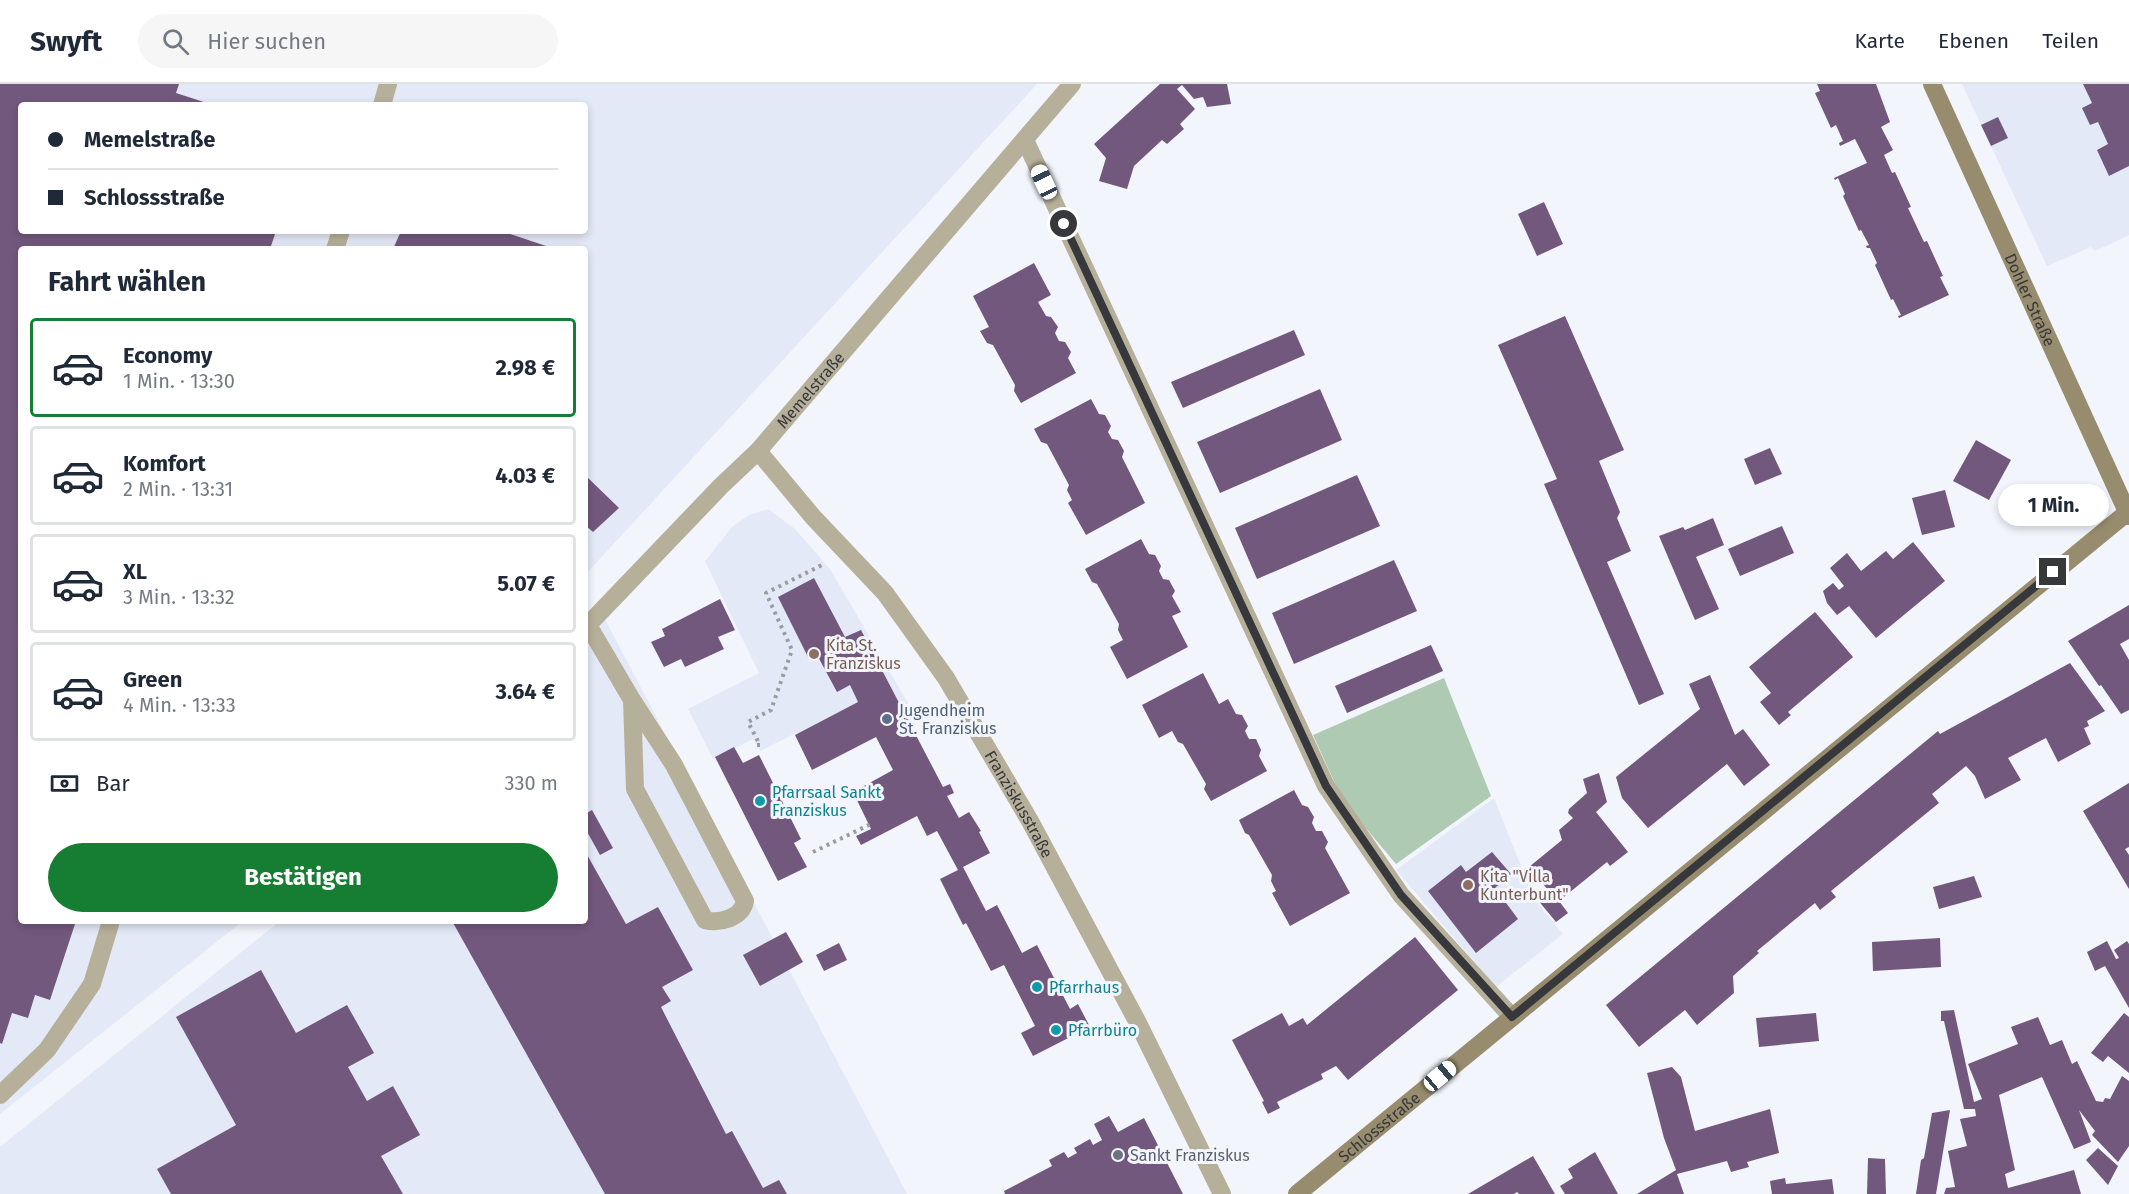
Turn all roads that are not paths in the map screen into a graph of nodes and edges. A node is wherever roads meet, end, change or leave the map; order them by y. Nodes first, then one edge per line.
1 (388, 84) edge
2 (1072, 84) edge
3 (1932, 84) edge
4 (383, 102) edge
5 (1025, 140) junction
6 (758, 451) junction
7 (2128, 513) edge
8 (588, 625) edge
9 (588, 628) edge
10 (632, 700) junction
11 (110, 924) edge
12 (1512, 1017) junction
13 (0, 1095) edge
14 (1222, 1194) edge
15 (1297, 1194) edge

1 - 4 street
2 - 5 street, Memelstraße
3 - 7 street, Dohler Straße
5 - 6 street, Memelstraße
5 - 12 street
6 - 8 street, Memelstraße
6 - 14 street, Franziskusstraße
7 - 12 street, Schlossstraße
9 - 10 street
10 - 10 street
11 - 13 street
12 - 15 street, Schlossstraße

